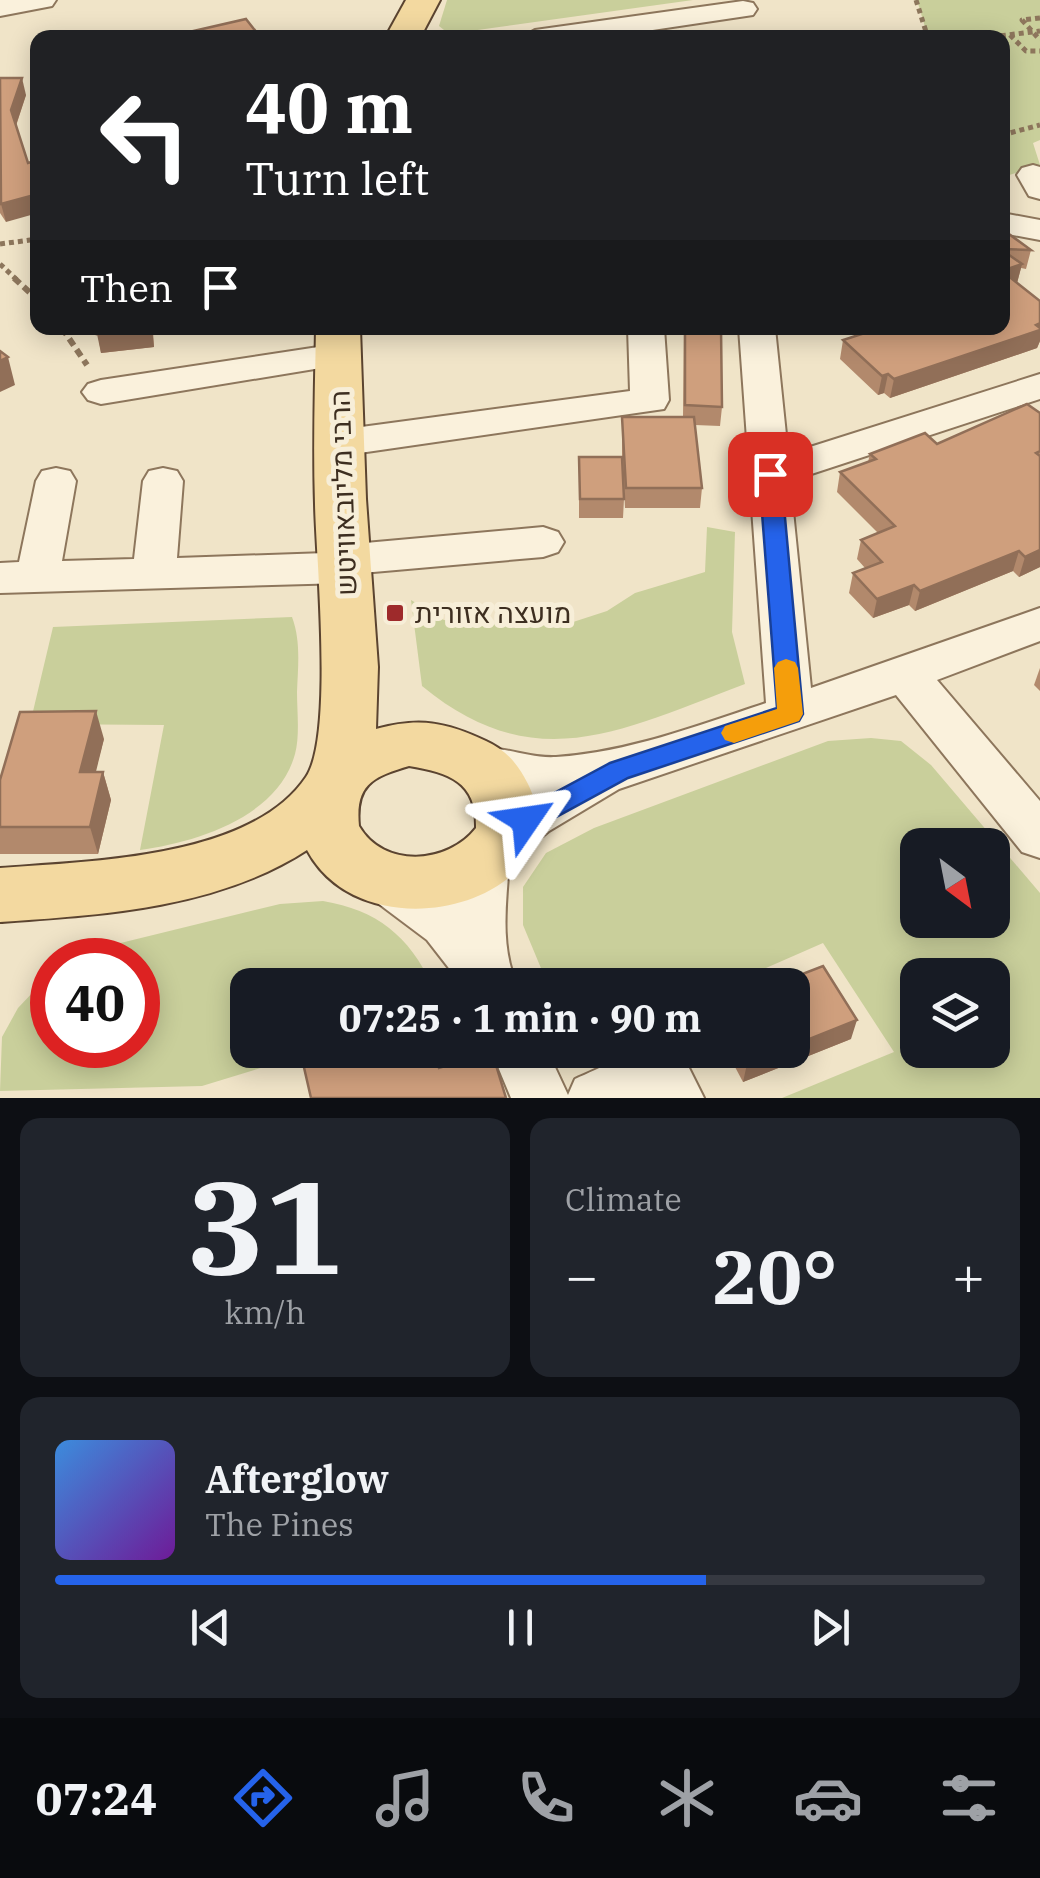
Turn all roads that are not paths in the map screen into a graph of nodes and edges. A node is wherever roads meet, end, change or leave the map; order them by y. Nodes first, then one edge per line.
1 (42, 0) edge
2 (422, 0) edge
3 (0, 8) edge
4 (745, 16) edge
5 (406, 30) edge
6 (611, 30) edge
7 (1010, 224) edge
8 (1040, 230) edge
9 (646, 335) edge
10 (758, 335) edge
11 (338, 341) edge
12 (1040, 386) edge
13 (101, 392) road end
14 (339, 443) junction
15 (770, 474) junction
16 (56, 481) dead end
17 (164, 481) dead end
18 (543, 542) dead end
19 (344, 564) junction
20 (154, 574) junction
21 (19, 578) edge
22 (1040, 624) edge
23 (352, 658) junction
24 (904, 674) junction
25 (790, 714) junction
26 (461, 755) junction
27 (619, 770) junction
28 (332, 786) junction
29 (1040, 837) edge
30 (491, 854) junction
31 (223, 864) junction
32 (376, 877) junction
33 (0, 895) edge
34 (479, 968) edge
35 (485, 968) edge
36 (527, 1068) edge
37 (540, 1098) edge
38 (594, 1098) edge
39 (675, 1098) edge

1 - 3 street
2 - 5 main road
4 - 6 street
7 - 8 street
9 - 14 street
10 - 15 street
11 - 13 street
11 - 14 main road, הרבי מליובאוויטש
12 - 15 street
14 - 19 main road, הרבי מליובאוויטש
15 - 25 street
16 - 21 street
17 - 20 street
18 - 19 street
19 - 20 street
19 - 23 main road, הרבי מליובאוויטש
20 - 21 street
22 - 24 street
23 - 26 main road, הרבי מליובאוויטש
23 - 28 main road, הרבי מליובאוויטש
24 - 25 street
24 - 29 street
25 - 27 street
26 - 27 street
26 - 28 main road
26 - 30 main road
27 - 30 street
28 - 31 main road
28 - 32 main road
30 - 32 main road
30 - 35 street
31 - 32 main road
31 - 33 main road
32 - 34 street
36 - 37 street
38 - 39 street

